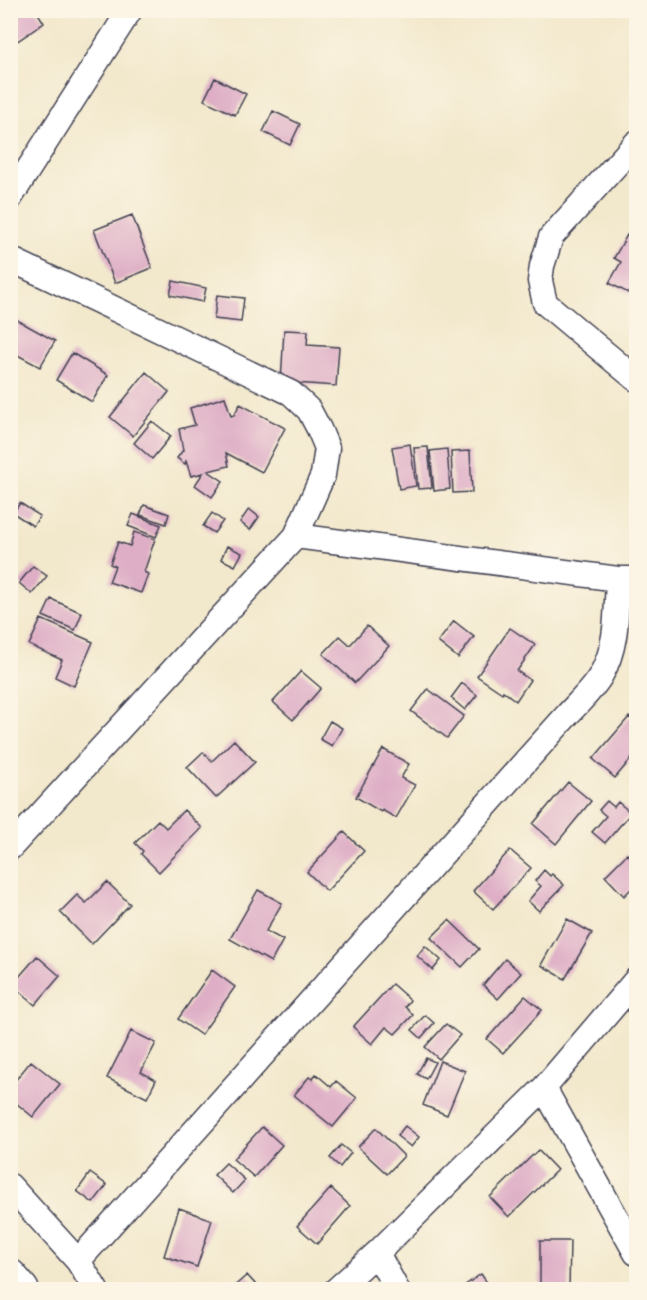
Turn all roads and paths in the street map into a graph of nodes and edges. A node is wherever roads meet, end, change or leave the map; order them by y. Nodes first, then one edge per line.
1 (130, 10) edge
2 (636, 143) edge
3 (10, 198) edge
4 (10, 259) edge
5 (636, 379) edge
6 (296, 536) junction
7 (627, 579) edge
8 (10, 848) edge
9 (636, 980) edge
10 (544, 1088) junction
11 (10, 1186) edge
12 (377, 1253) junction
13 (636, 1253) edge
14 (78, 1261) junction
15 (10, 1276) edge
16 (22, 1290) edge
17 (96, 1290) edge
18 (336, 1290) edge
19 (397, 1290) edge

1 - 3 street
2 - 5 street
4 - 6 street
6 - 7 street
6 - 8 street
7 - 14 street
9 - 10 street
10 - 12 street
10 - 13 street
11 - 14 street
12 - 18 street
12 - 19 street
14 - 17 street
15 - 16 highway

